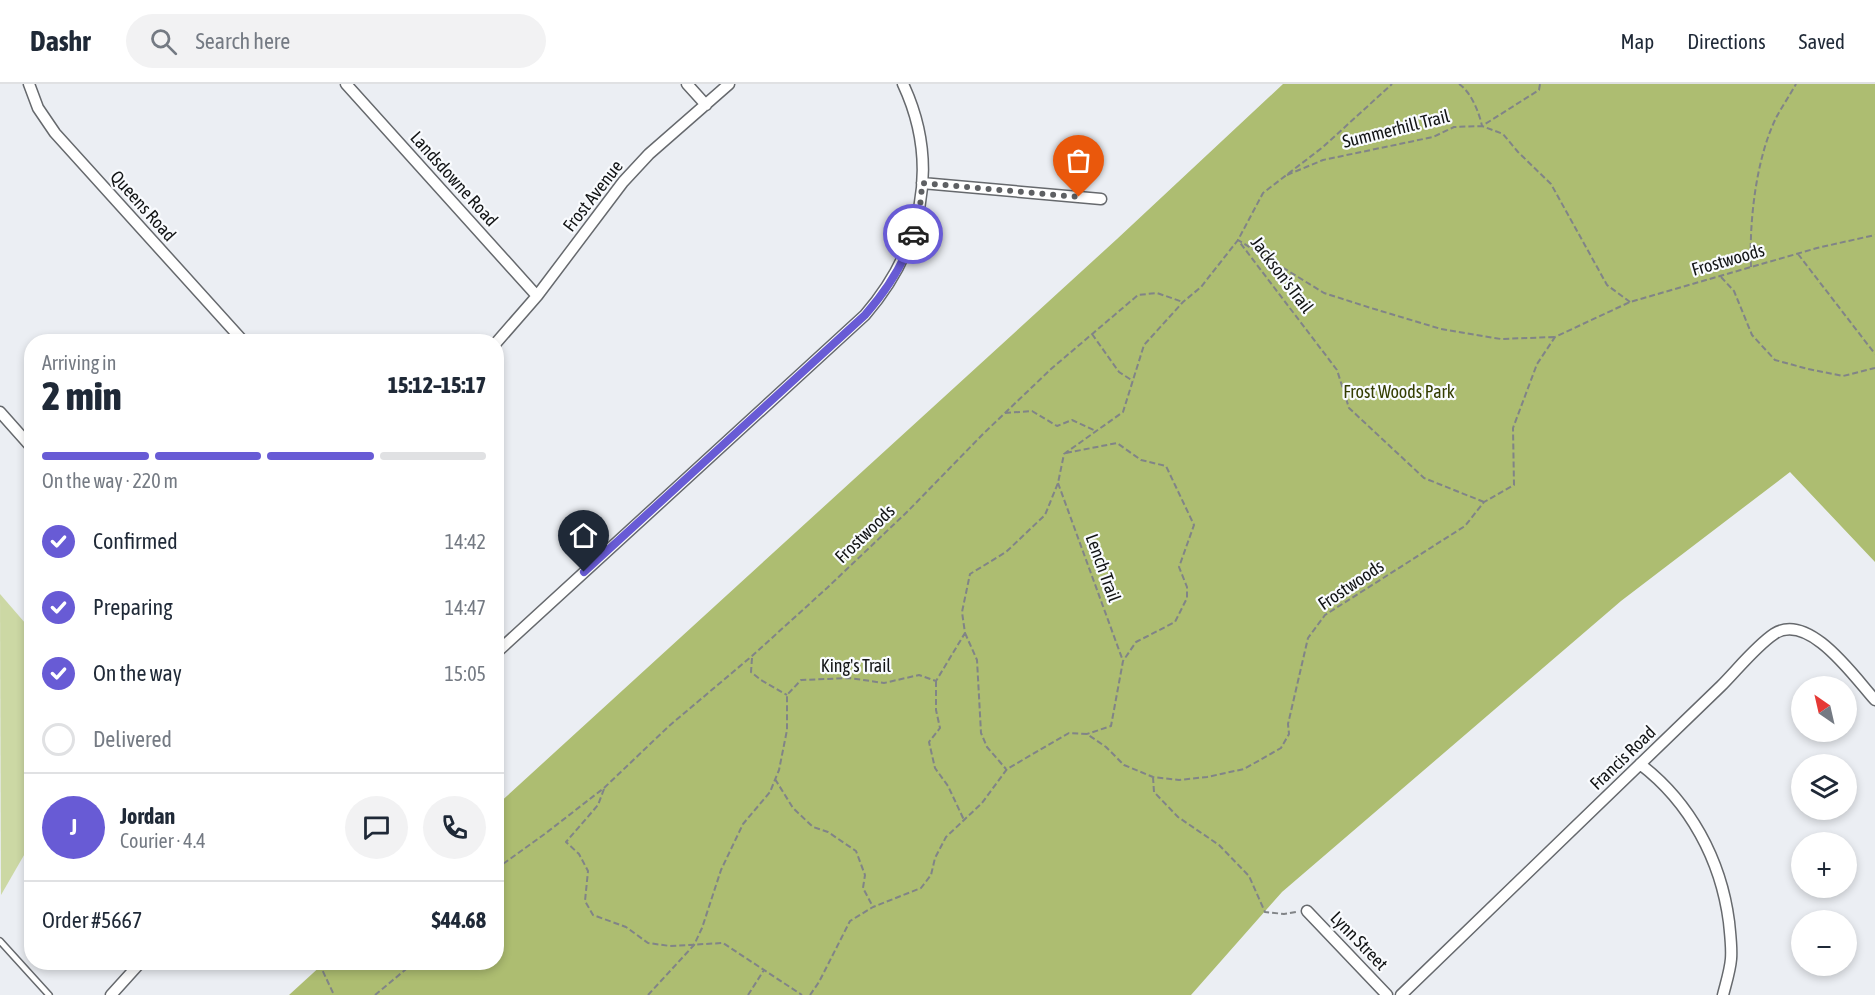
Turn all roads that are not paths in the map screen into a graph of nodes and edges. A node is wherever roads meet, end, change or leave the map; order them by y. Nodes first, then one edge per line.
1 (29, 84) edge
2 (346, 84) edge
3 (687, 84) edge
4 (729, 84) edge
5 (903, 84) edge
6 (706, 105) junction
7 (922, 183) junction
8 (1101, 199) dead end
9 (537, 296) junction
10 (237, 334) edge
11 (504, 334) edge
12 (0, 412) edge
13 (24, 439) edge
14 (504, 646) edge
15 (1875, 699) edge
16 (1641, 764) junction
17 (1307, 911) road end
18 (0, 942) edge
19 (24, 968) edge
20 (26, 970) edge
21 (134, 970) edge
22 (49, 995) edge
23 (111, 995) edge
24 (1387, 995) edge
25 (1401, 995) edge
26 (1723, 995) edge

1 - 10 street, Queens Road
2 - 9 street, Landsdowne Road
3 - 6 street
4 - 6 street, Frost Avenue
5 - 7 street
6 - 9 street, Frost Avenue
7 - 8 street
7 - 14 street
9 - 11 street, Frost Avenue
12 - 13 street
15 - 16 street, Francis Road
16 - 25 street, Francis Road
16 - 26 street
17 - 24 street, Lynn Street
18 - 19 lane
20 - 22 lane
21 - 23 street

